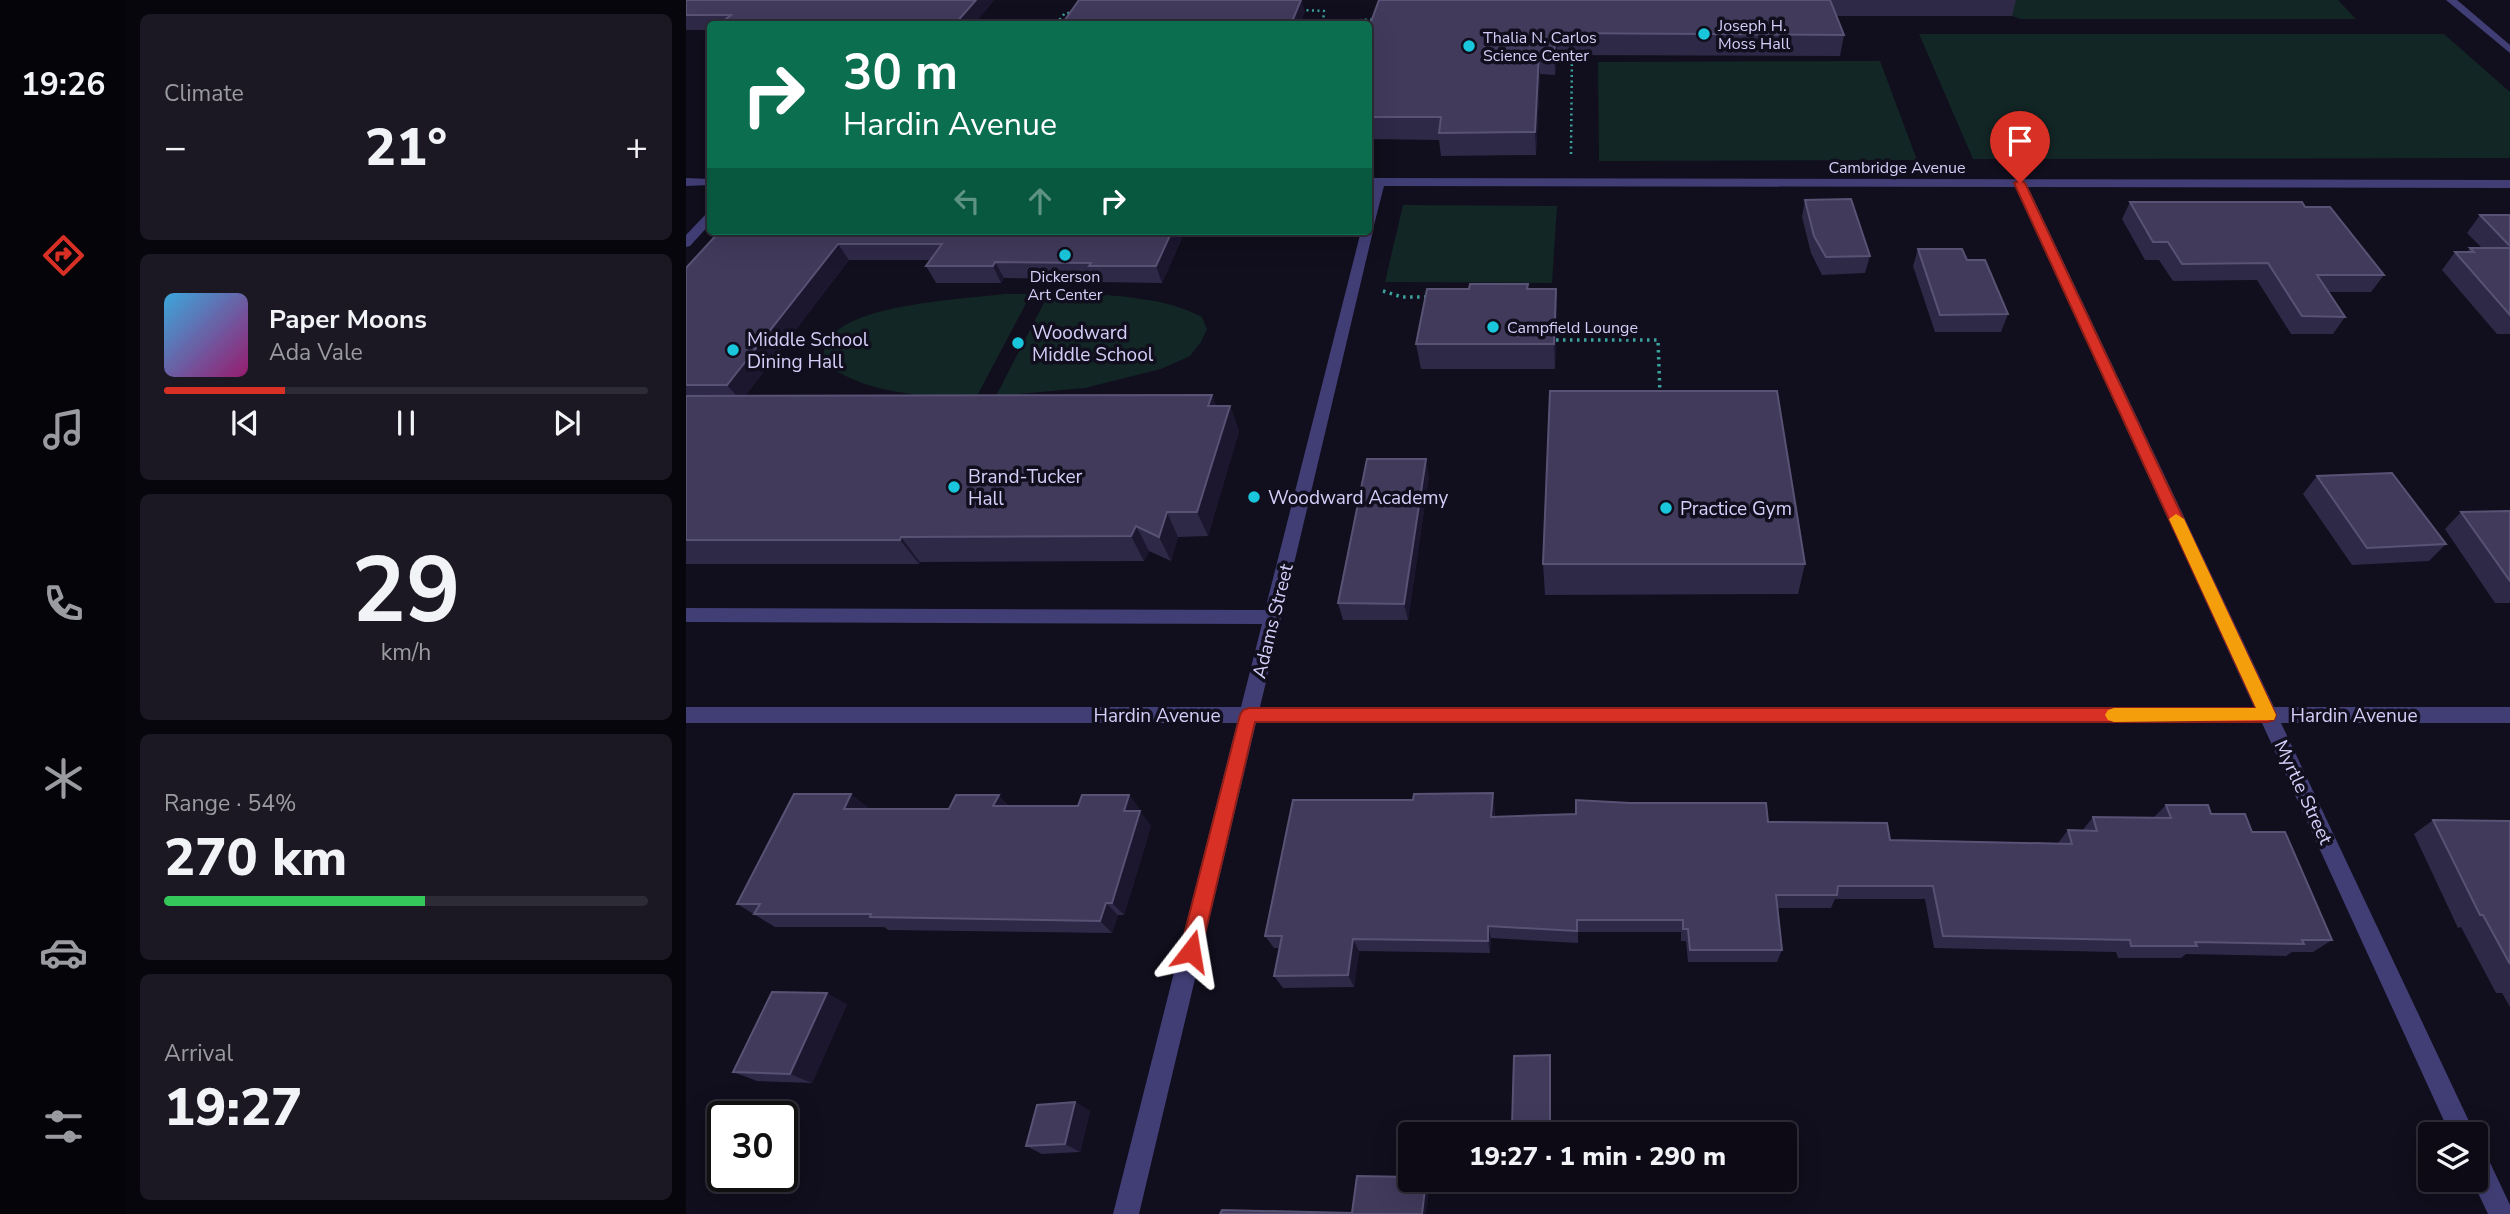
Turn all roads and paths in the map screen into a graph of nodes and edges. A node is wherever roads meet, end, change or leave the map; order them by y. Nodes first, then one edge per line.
1 (2451, 0) edge
2 (1378, 9) edge
3 (1297, 10) edge
4 (1079, 13) edge
5 (1058, 21) edge
6 (1324, 21) edge
7 (1359, 21) edge
8 (1572, 39) edge
9 (2510, 50) edge
10 (686, 182) edge
11 (707, 182) edge
12 (1374, 182) edge
13 (1570, 183) junction
14 (2020, 183) junction
15 (2510, 184) edge
16 (707, 220) edge
17 (1366, 235) edge
18 (686, 243) edge
19 (1375, 291) dead end
20 (1437, 297) edge
21 (1556, 340) edge
22 (1660, 395) edge
23 (686, 615) edge
24 (1272, 617) junction
25 (686, 715) edge
26 (1249, 715) junction
27 (2268, 715) junction
28 (2510, 715) edge
29 (2457, 1122) edge
30 (2488, 1186) edge
31 (1126, 1214) edge
32 (2501, 1214) edge

1 - 9 street
2 - 7 path
3 - 6 path
4 - 5 path
8 - 13 path
10 - 11 street
12 - 13 street, Cambridge Avenue
13 - 14 street, Cambridge Avenue
14 - 15 street, Cambridge Avenue
14 - 27 street, Myrtle Street
16 - 18 street
17 - 24 street, Adams Street
19 - 20 path
21 - 22 path
23 - 24 street
24 - 26 street, Adams Street
25 - 26 street, Hardin Avenue
26 - 27 street, Hardin Avenue
26 - 31 street, Adams Street
27 - 28 street, Hardin Avenue
27 - 29 street, Myrtle Street
30 - 32 street

